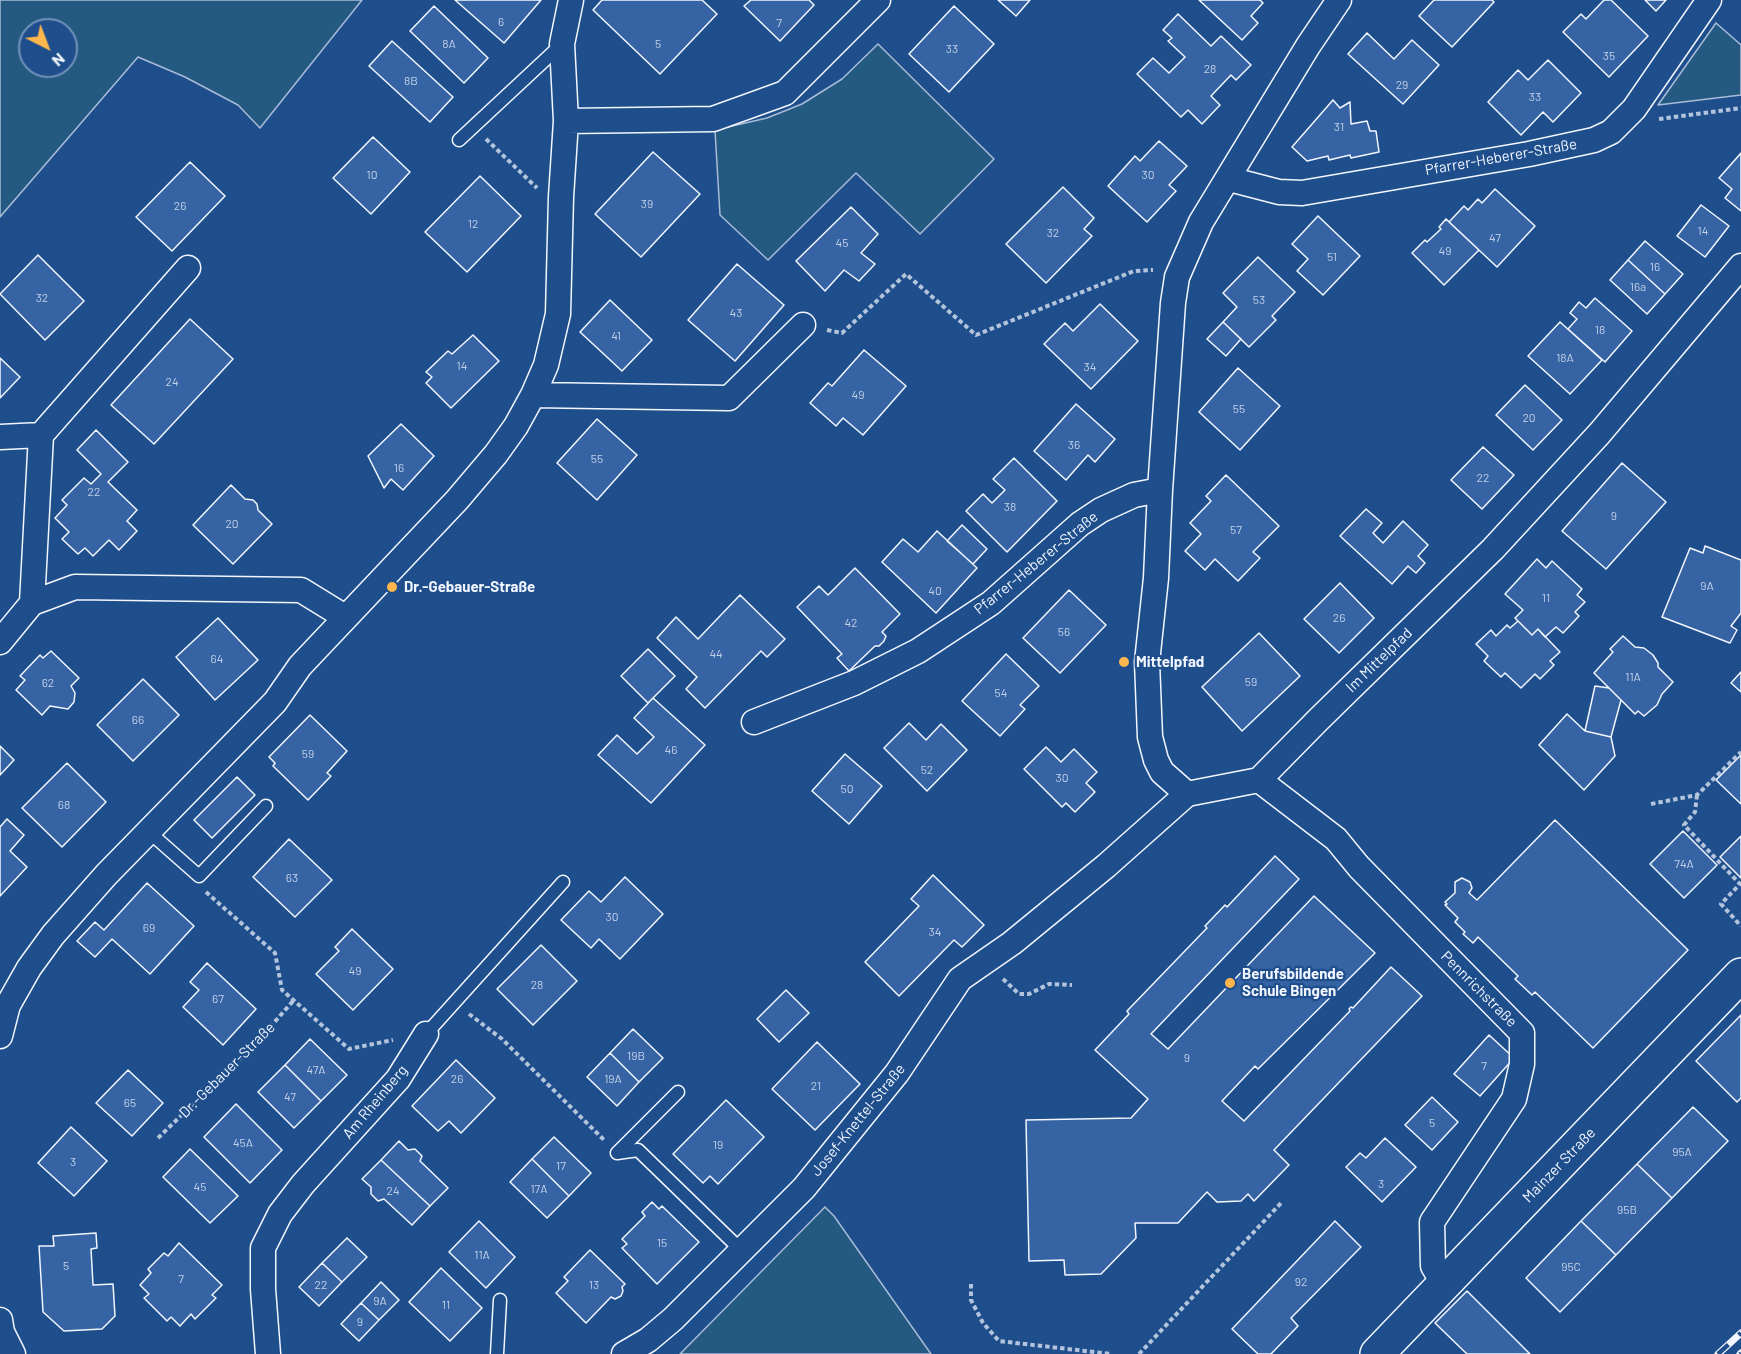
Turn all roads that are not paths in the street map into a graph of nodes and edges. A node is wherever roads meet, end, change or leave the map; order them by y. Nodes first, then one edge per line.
1 (571, 0) edge
2 (878, 0) edge
3 (1339, 0) edge
4 (1709, 0) edge
5 (562, 44) junction
6 (566, 121) junction
7 (459, 140) dead end
8 (1228, 179) junction
9 (1741, 267) edge
10 (188, 268) dead end
11 (803, 325) road end
12 (533, 395) junction
13 (41, 435) junction
14 (0, 437) edge
15 (1160, 490) junction
16 (32, 603) junction
17 (345, 617) junction
18 (0, 642) edge
19 (754, 722) dead end
20 (1259, 780) junction
21 (1187, 794) junction
22 (266, 806) dead end
23 (148, 831) junction
24 (563, 882) dead end
25 (1741, 975) edge
26 (4, 1005) edge
27 (426, 1034) joint
28 (0, 1036) edge
29 (678, 1092) dead end
30 (742, 1251) junction
31 (1444, 1284) junction
32 (500, 1300) dead end
33 (0, 1320) edge
34 (13, 1354) edge
35 (268, 1354) edge
36 (497, 1354) edge
37 (624, 1354) edge
38 (1377, 1354) edge

1 - 5 street
2 - 6 street
3 - 8 street
4 - 8 street, Pfarrer-Heberer-Straße
5 - 6 street
5 - 7 lane
6 - 12 street
8 - 15 street
9 - 20 street, Im Mittelpfad
10 - 13 street
11 - 12 street
12 - 17 street
13 - 14 street
13 - 16 street
15 - 19 street, Pfarrer-Heberer-Straße
15 - 21 street
16 - 17 street
16 - 18 street
17 - 23 street
20 - 21 street
20 - 31 street, Pennrichstraße
21 - 30 street, Josef-Knettel-Straße
22 - 23 lane
23 - 26 street
24 - 27 lane, Am Rheinberg
25 - 31 main road, Mainzer Straße
26 - 28 street
27 - 35 street, Am Rheinberg
29 - 30 lane
30 - 37 street, Josef-Knettel-Straße
31 - 38 main road, Mainzer Straße
32 - 36 lane
33 - 34 street

